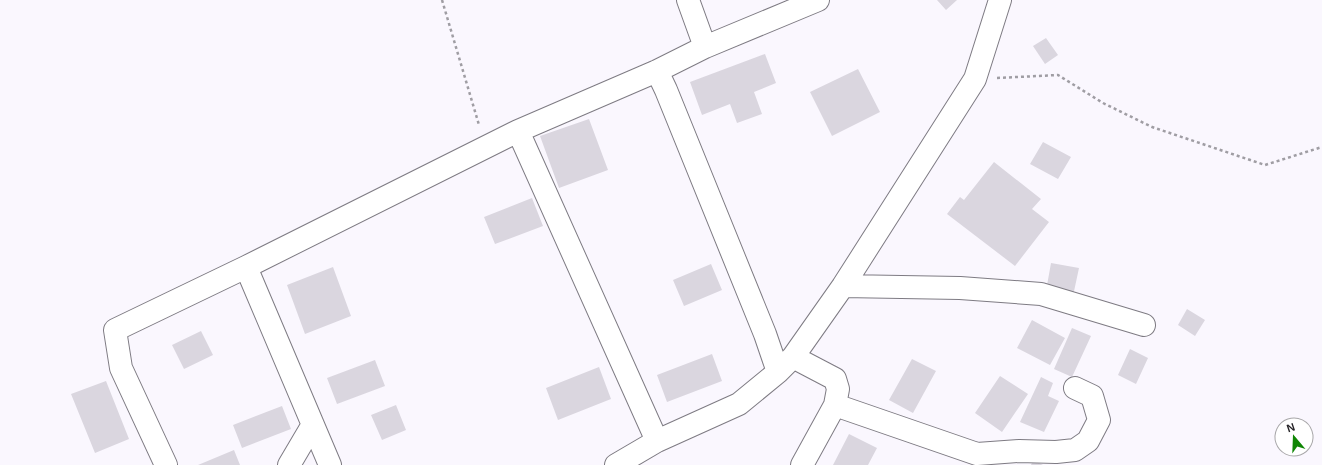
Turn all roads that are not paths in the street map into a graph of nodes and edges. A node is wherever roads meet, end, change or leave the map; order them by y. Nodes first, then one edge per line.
1 (688, 0) edge
2 (818, 0) edge
3 (1000, 0) edge
4 (705, 47) junction
5 (657, 71) junction
6 (518, 131) junction
7 (246, 267) junction
8 (843, 286) junction
9 (1144, 324) dead end
10 (793, 357) junction
11 (778, 372) junction
12 (1076, 388) dead end
13 (835, 405) junction
14 (312, 426) junction
15 (657, 441) junction
16 (166, 465) edge
17 (289, 465) edge
18 (330, 465) edge
19 (616, 465) edge
20 (802, 465) edge

1 - 4 street
2 - 4 street
3 - 8 street
4 - 5 street
5 - 6 street
5 - 11 street
6 - 7 street
6 - 15 street
7 - 14 street
7 - 16 street
8 - 9 street
8 - 10 street
10 - 11 street
10 - 13 street
11 - 15 street
12 - 13 street
13 - 20 street
14 - 17 street
14 - 18 street
15 - 19 street

